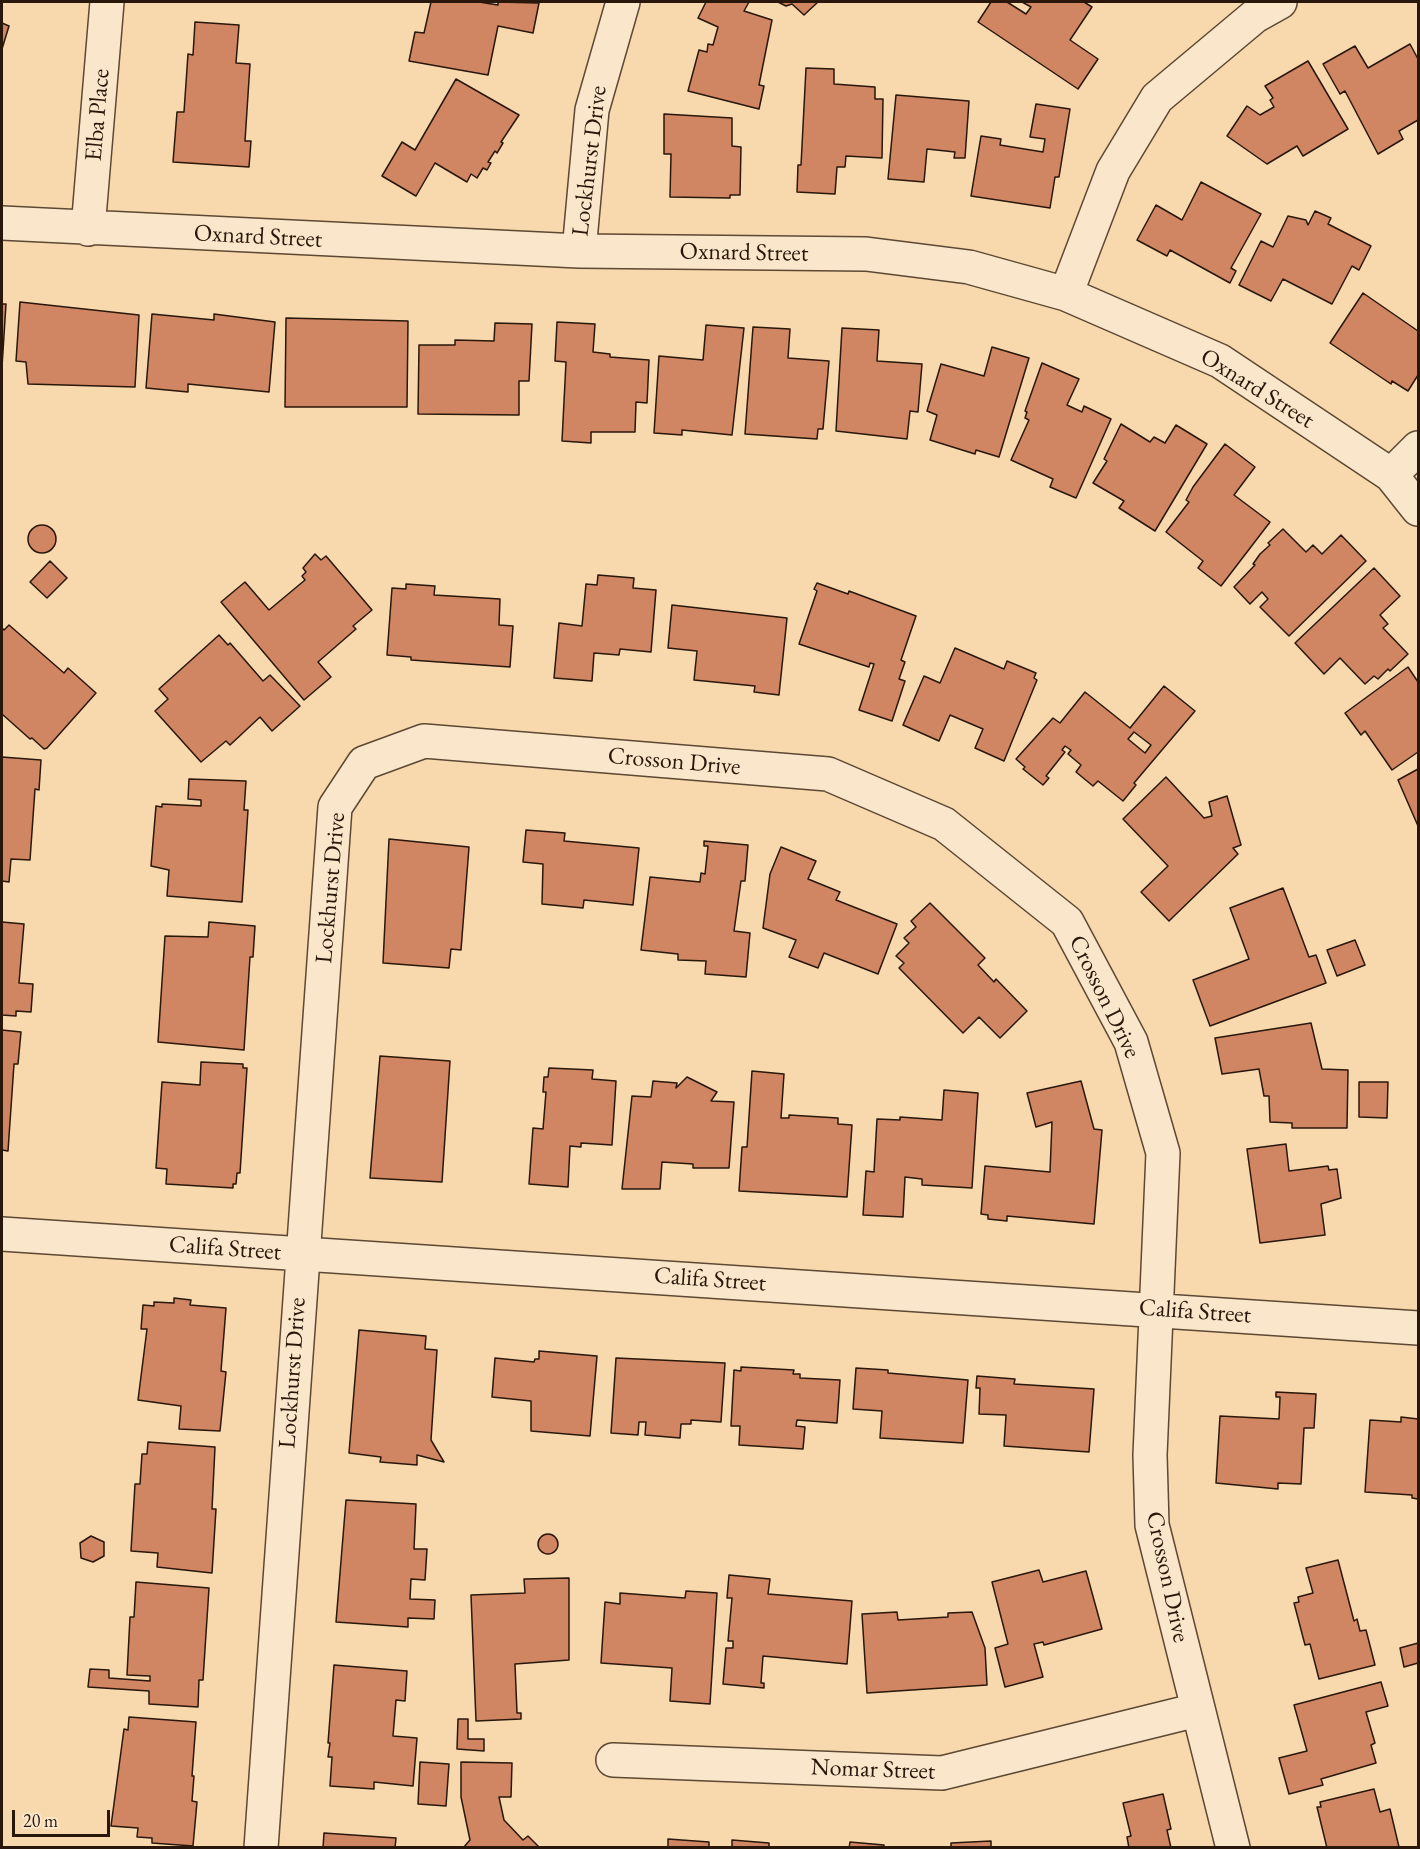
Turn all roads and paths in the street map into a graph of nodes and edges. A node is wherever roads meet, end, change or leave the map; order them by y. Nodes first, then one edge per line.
1 (107, 2) edge
2 (623, 2) edge
3 (1280, 2) edge
4 (2, 223) edge
5 (88, 229) junction
6 (579, 251) junction
7 (1066, 294) junction
8 (1419, 448) edge
9 (1391, 475) junction
10 (1419, 509) edge
11 (364, 763) joint
12 (2, 1234) edge
13 (302, 1254) junction
14 (1158, 1309) junction
15 (1419, 1328) edge
16 (1197, 1710) junction
17 (613, 1760) dead end
18 (261, 1848) edge
19 (1233, 1848) edge

1 - 5 street, Elba Place
2 - 6 street, Lockhurst Drive
3 - 7 street
4 - 5 street, Oxnard Street
5 - 6 street, Oxnard Street
6 - 7 street, Oxnard Street
7 - 9 street, Oxnard Street
8 - 9 street
9 - 10 street, Oxnard Street
11 - 13 street, Lockhurst Drive
11 - 14 street, Crosson Drive
12 - 13 street, Califa Street
13 - 14 street, Califa Street
13 - 18 street, Lockhurst Drive
14 - 15 street, Califa Street
14 - 16 street, Crosson Drive
16 - 17 street, Nomar Street
16 - 19 street, Crosson Drive

